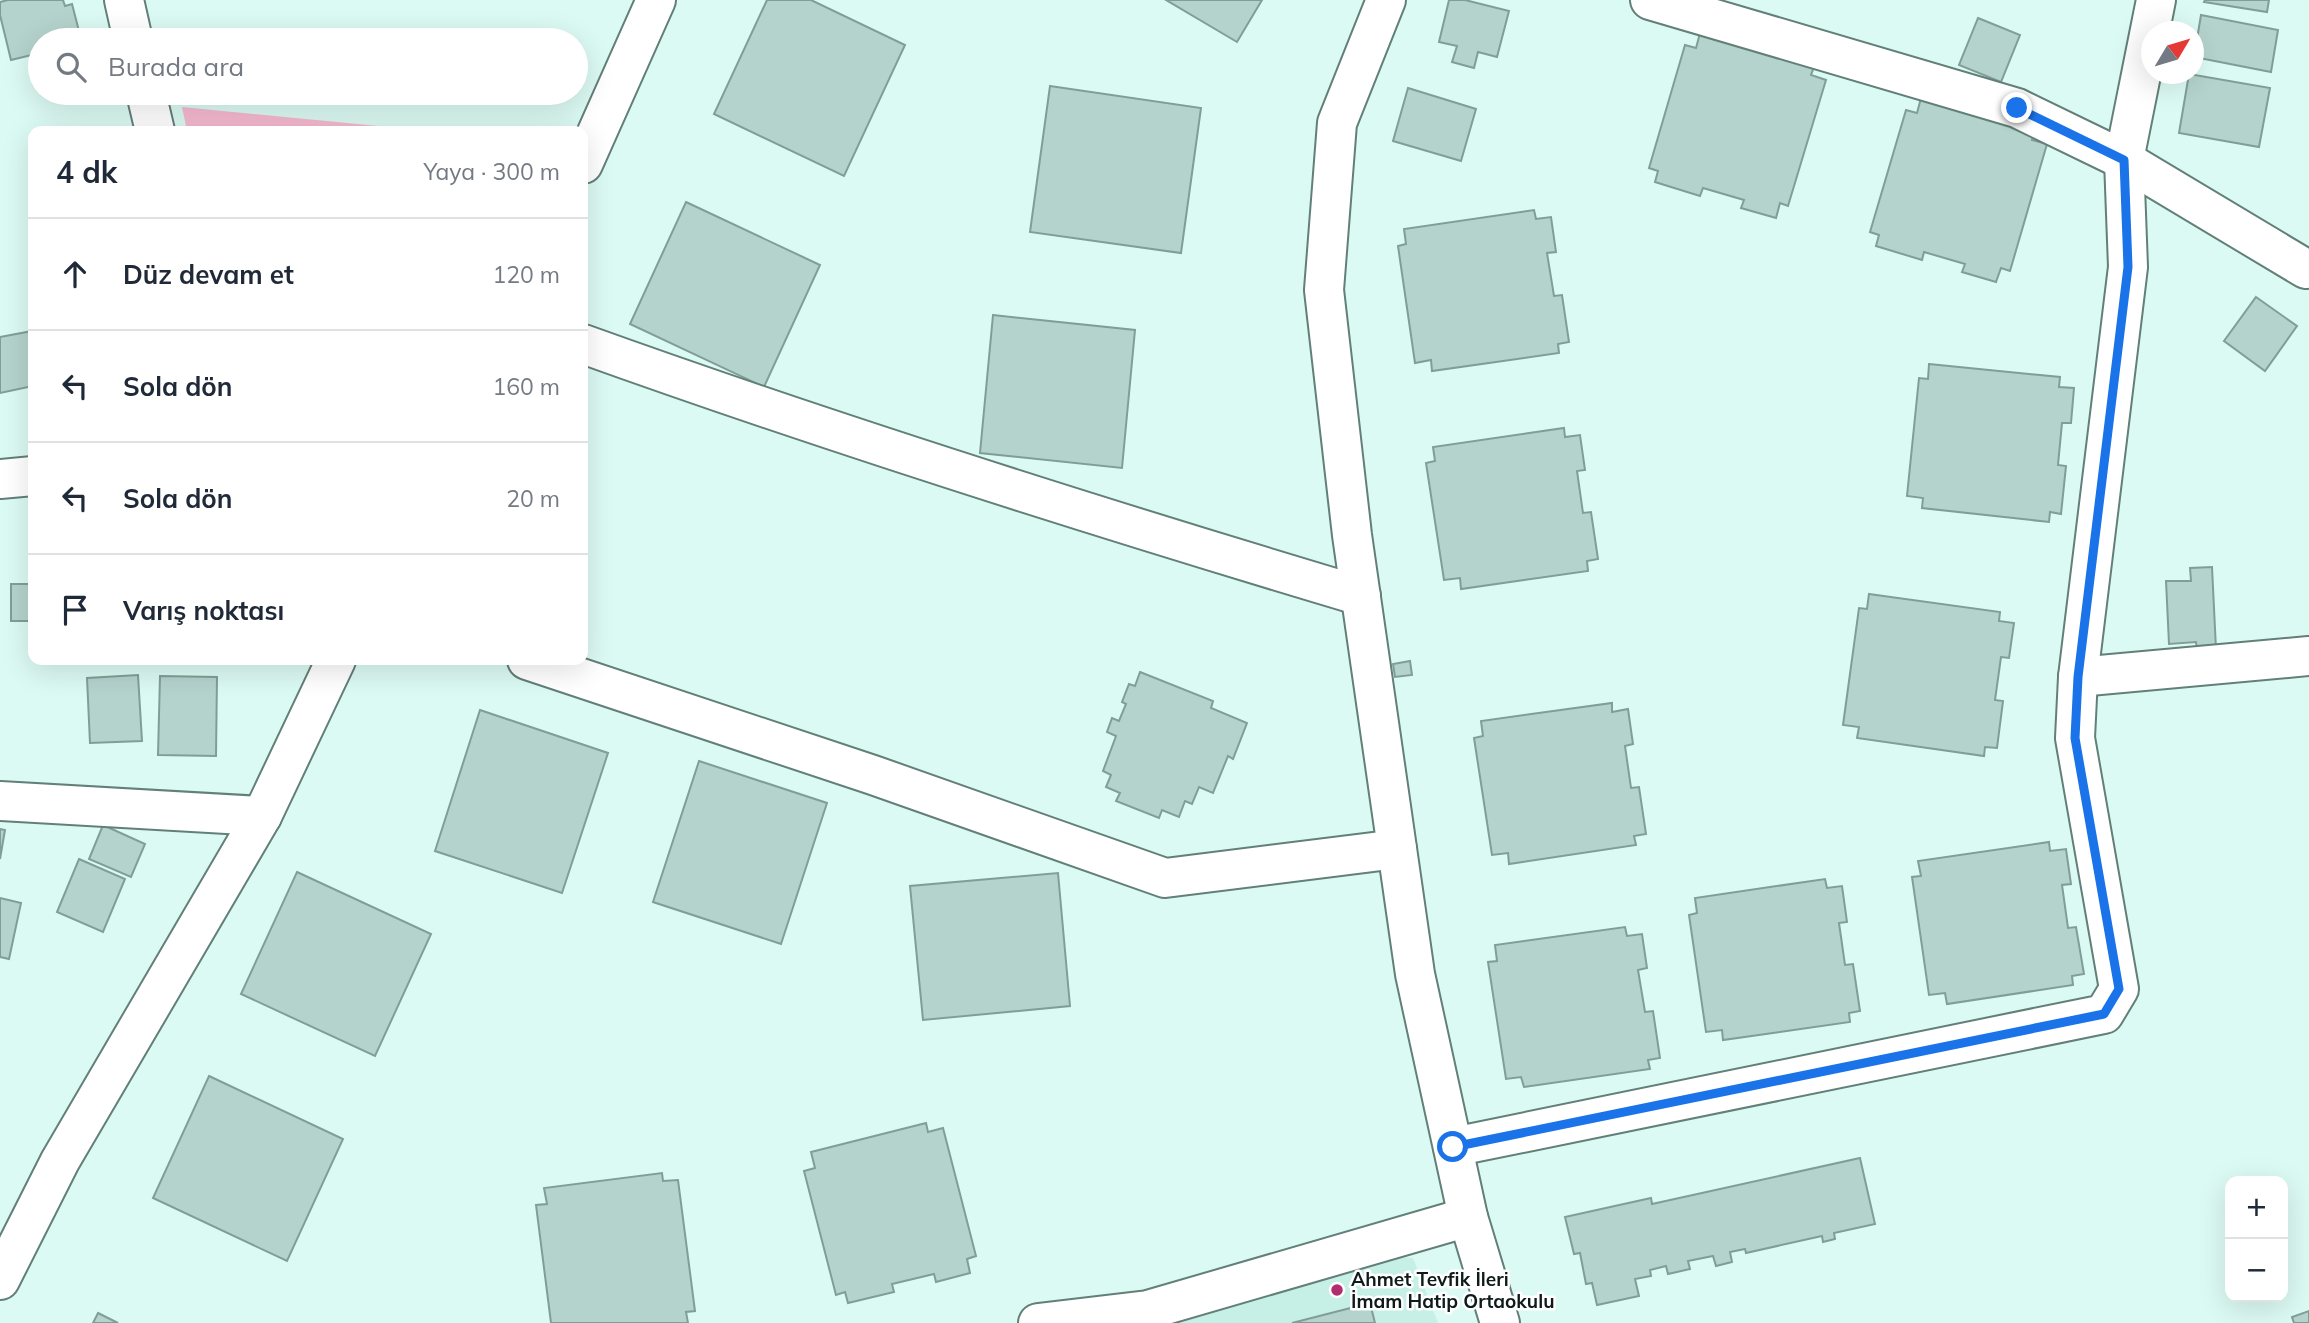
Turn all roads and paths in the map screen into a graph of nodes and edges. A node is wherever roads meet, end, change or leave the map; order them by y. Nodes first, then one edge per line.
1 (124, 0) edge
2 (1386, 0) edge
3 (1650, 0) edge
4 (2156, 0) edge
5 (644, 1) edge
6 (130, 28) edge
7 (149, 105) edge
8 (154, 126) edge
9 (588, 151) edge
10 (2124, 160) junction
11 (2306, 269) dead end
12 (588, 346) edge
13 (28, 476) edge
14 (0, 478) edge
15 (1361, 596) junction
16 (2309, 656) edge
17 (334, 665) edge
18 (542, 665) edge
19 (2078, 677) junction
20 (0, 801) edge
21 (262, 816) junction
22 (1397, 849) junction
23 (1453, 1147) junction
24 (1468, 1217) junction
25 (0, 1280) edge
26 (1038, 1323) edge
27 (1500, 1323) edge

1 - 6 street
2 - 15 street
3 - 10 street
4 - 10 street
5 - 9 street
7 - 8 street
10 - 11 street
10 - 19 street
12 - 15 street
13 - 14 street
15 - 22 street
16 - 19 street
17 - 21 street
18 - 22 street
19 - 23 street
20 - 21 street
21 - 25 street
22 - 23 street
23 - 24 street
24 - 26 street
24 - 27 street

